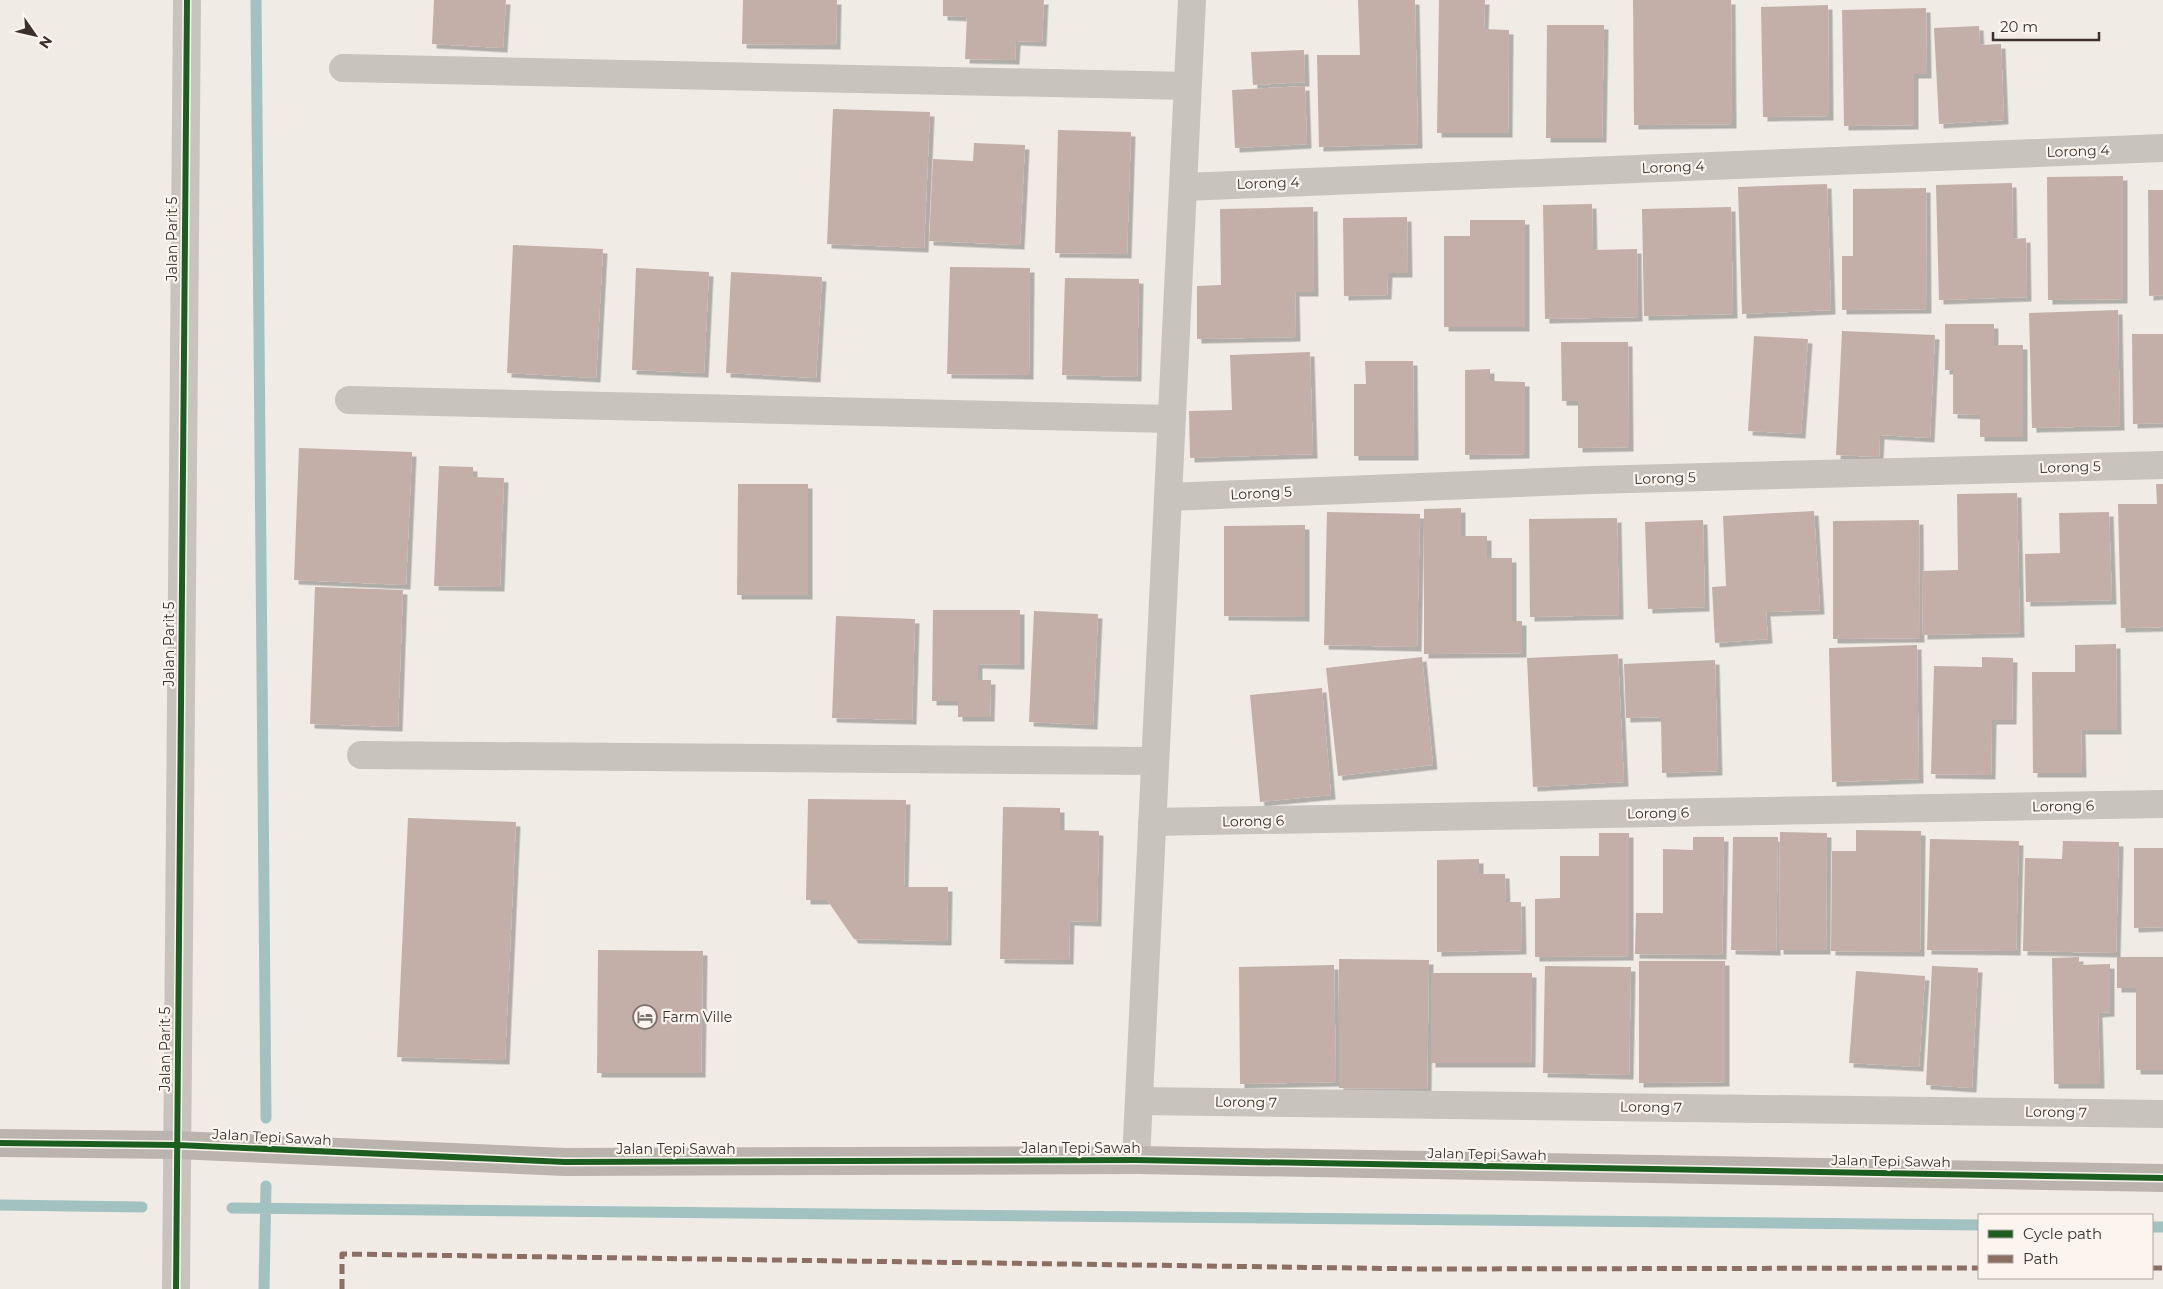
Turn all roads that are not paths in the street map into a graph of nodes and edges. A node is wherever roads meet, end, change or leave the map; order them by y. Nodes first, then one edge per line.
1 (187, 0) edge
2 (1192, 0) edge
3 (343, 68) dead end
4 (1188, 86) junction
5 (2163, 148) edge
6 (1183, 187) junction
7 (349, 400) dead end
8 (1172, 419) junction
9 (2163, 464) edge
10 (1168, 497) junction
11 (361, 755) dead end
12 (1155, 761) junction
13 (2163, 804) edge
14 (1152, 822) junction
15 (1139, 1101) junction
16 (2163, 1114) edge
17 (0, 1143) edge
18 (177, 1145) junction
19 (1136, 1160) junction
20 (2163, 1178) edge
21 (176, 1289) edge

1 - 18 street, Jalan Parit 5
2 - 4 street
3 - 4 street
4 - 6 street
5 - 6 street, Lorong 4
6 - 8 street
7 - 8 street
8 - 10 street
9 - 10 street, Lorong 5
10 - 12 street
11 - 12 street
12 - 14 street
13 - 14 street, Lorong 6
14 - 15 street
15 - 16 street, Lorong 7
15 - 19 street
17 - 18 street, Jalan Tepi Sawah
18 - 19 street, Jalan Tepi Sawah
18 - 21 street, Jalan Parit 5
19 - 20 street, Jalan Tepi Sawah

